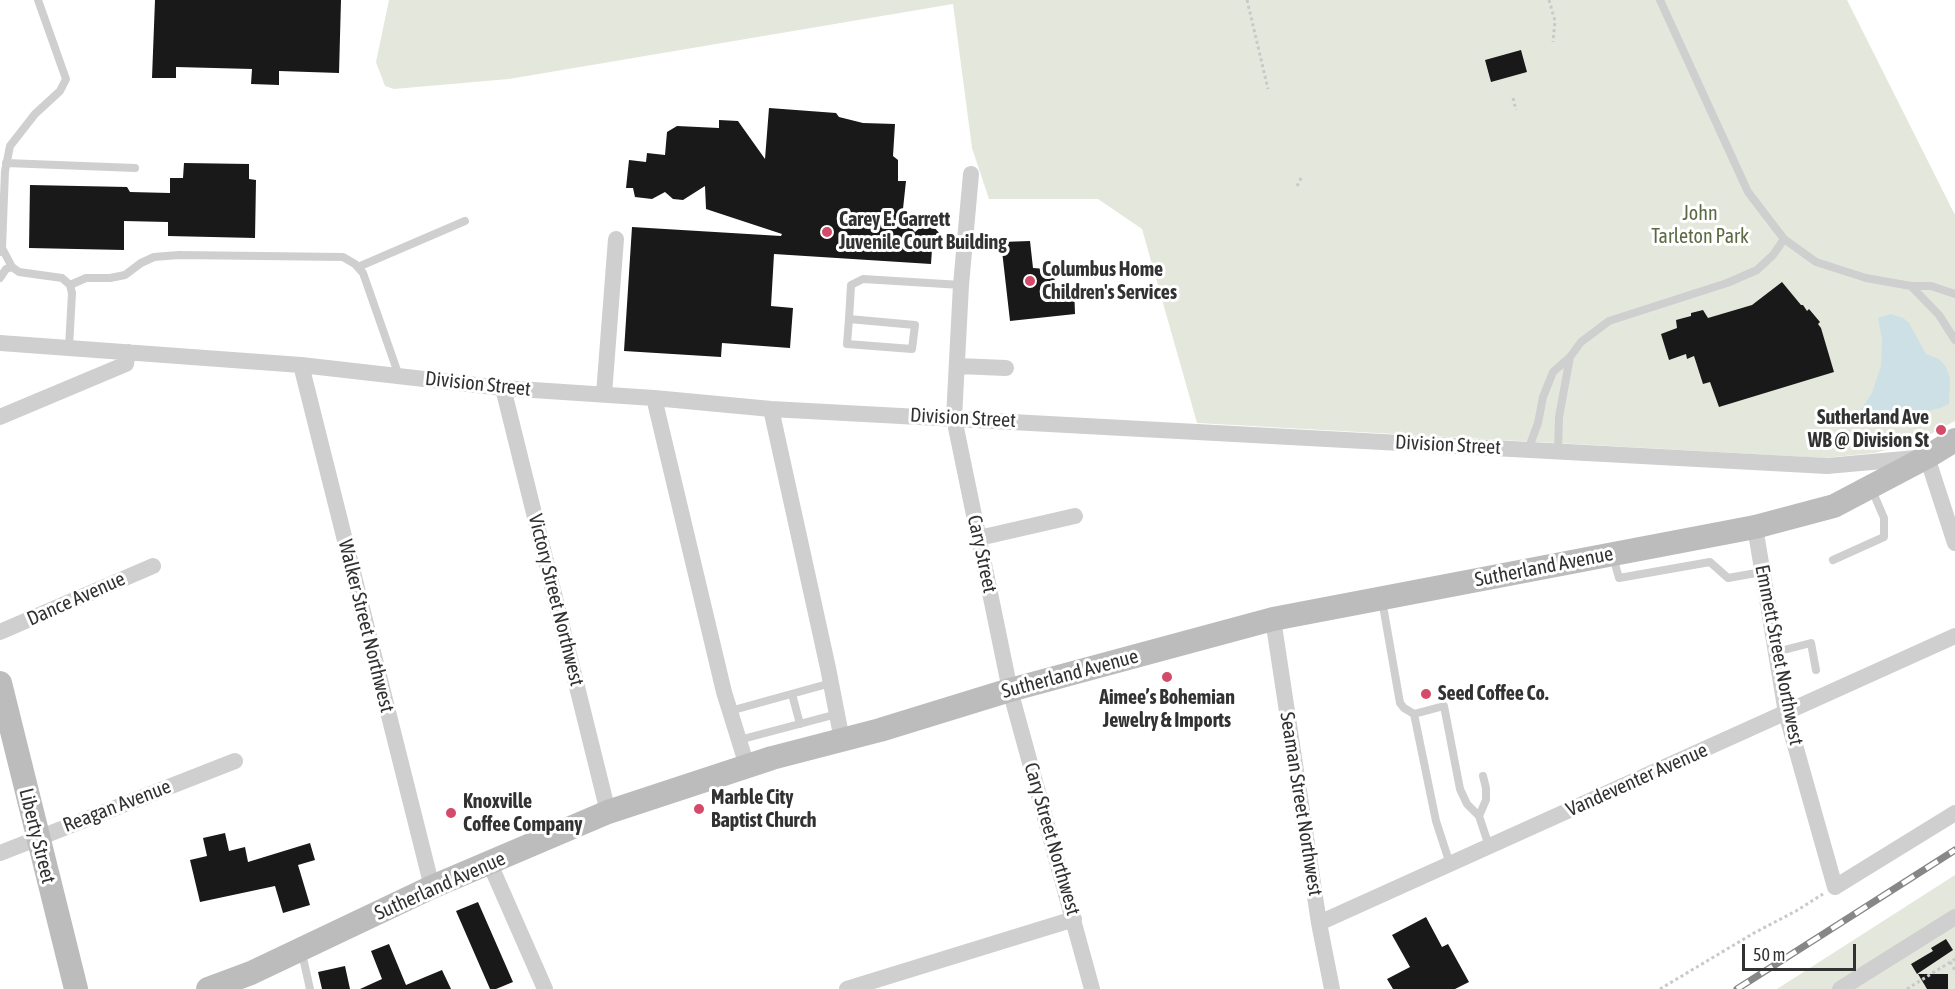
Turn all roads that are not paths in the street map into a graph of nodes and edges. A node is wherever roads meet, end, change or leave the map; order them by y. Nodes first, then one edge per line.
1 (38, 0) edge
2 (1660, 0) edge
3 (6, 163) junction
4 (135, 168) dead end
5 (971, 174) dead end
6 (465, 220) dead end
7 (616, 239) dead end
8 (1784, 239) junction
9 (1, 250) edge
10 (12, 267) junction
11 (358, 267) junction
12 (0, 278) edge
13 (70, 285) junction
14 (961, 285) junction
15 (1911, 286) junction
16 (1955, 294) edge
17 (849, 319) junction
18 (1955, 340) edge
19 (0, 343) edge
20 (69, 347) junction
21 (1570, 357) junction
22 (127, 358) junction
23 (301, 365) junction
24 (958, 366) junction
25 (1006, 368) dead end
26 (399, 376) junction
27 (503, 388) junction
28 (604, 394) junction
29 (654, 398) junction
30 (771, 409) junction
31 (0, 417) edge
32 (954, 418) junction
33 (1955, 440) edge
34 (1528, 450) junction
35 (1558, 451) junction
36 (1927, 457) junction
37 (1871, 486) junction
38 (1075, 516) dead end
39 (1755, 526) junction
40 (979, 538) junction
41 (1955, 543) edge
42 (1613, 554) junction
43 (1833, 560) dead end
44 (153, 566) dead end
45 (1762, 572) junction
46 (1381, 598) junction
47 (1273, 619) junction
48 (0, 632) edge
49 (1955, 636) edge
50 (1776, 652) junction
51 (1816, 670) dead end
52 (0, 683) edge
53 (831, 683) junction
54 (1010, 690) junction
55 (792, 694) junction
56 (730, 711) junction
57 (1786, 713) junction
58 (837, 714) junction
59 (1414, 714) junction
60 (800, 724) junction
61 (739, 740) junction
62 (842, 740) junction
63 (235, 761) dead end
64 (747, 766) junction
65 (1483, 776) dead end
66 (608, 812) junction
67 (1955, 813) edge
68 (1479, 816) junction
69 (37, 837) junction
70 (1489, 846) junction
71 (0, 853) edge
72 (490, 864) junction
73 (1450, 864) junction
74 (432, 887) junction
75 (1955, 917) edge
76 (1074, 919) junction
77 (1319, 923) junction
78 (301, 949) junction
79 (253, 981) edge
80 (76, 989) edge
81 (208, 989) edge
82 (310, 989) edge
83 (545, 989) edge
84 (847, 989) edge
85 (1092, 989) edge
86 (1332, 989) edge
87 (1840, 989) edge

1 - 3 lane
2 - 8 lane
3 - 4 lane
3 - 9 lane
5 - 14 street, Cary Street
6 - 11 lane
7 - 28 street
8 - 15 lane
8 - 21 lane
9 - 10 lane
10 - 12 lane
10 - 13 lane
11 - 13 lane
11 - 26 lane
13 - 20 lane
14 - 17 lane
14 - 24 street, Cary Street
15 - 16 lane
15 - 18 lane
17 - 17 lane
19 - 20 street, Division Street
20 - 22 street, Division Street
21 - 34 lane
21 - 35 lane
22 - 23 street, Division Street
22 - 31 street
23 - 26 street, Division Street
23 - 74 street, Walker Street Northwest
24 - 25 street
24 - 32 street, Cary Street
26 - 27 street, Division Street
27 - 28 street, Division Street
27 - 66 street, Victory Street Northwest
28 - 29 street, Division Street
29 - 30 street, Division Street
29 - 56 street
30 - 32 street, Division Street
30 - 53 street
32 - 34 street, Division Street
32 - 40 street, Cary Street
33 - 36 street, Sutherland Avenue
34 - 35 street, Division Street
35 - 36 street, Division Street
36 - 37 street, Sutherland Avenue
36 - 41 street
37 - 39 street, Sutherland Avenue
37 - 43 lane
38 - 40 street
39 - 42 street, Sutherland Avenue
39 - 45 street, Emmett Street Northwest
40 - 54 street, Cary Street
42 - 45 lane
42 - 46 street, Sutherland Avenue
44 - 48 street, Dance Avenue
45 - 50 street, Emmett Street Northwest
46 - 47 street, Sutherland Avenue
46 - 59 lane
47 - 54 street, Sutherland Avenue
47 - 77 street, Seaman Street Northwest
49 - 57 street, Vandeventer Avenue
50 - 51 lane
50 - 57 street, Emmett Street Northwest
52 - 69 street, Liberty Street
53 - 55 lane
53 - 58 street
54 - 62 street, Sutherland Avenue
54 - 76 street, Cary Street Northwest
55 - 56 lane
55 - 60 lane
56 - 61 street
57 - 67 street, Emmett Street Northwest
57 - 70 street, Vandeventer Avenue
58 - 60 lane
58 - 62 street
59 - 68 lane
59 - 73 lane
60 - 61 lane
61 - 64 street
62 - 64 street, Sutherland Avenue
63 - 69 street, Reagan Avenue
64 - 66 street, Sutherland Avenue
65 - 68 lane
66 - 72 street, Sutherland Avenue
68 - 70 lane
69 - 71 street, Reagan Avenue
69 - 80 street, Liberty Street
70 - 73 street, Vandeventer Avenue
72 - 74 street, Sutherland Avenue
72 - 83 street
73 - 77 street, Vandeventer Avenue
74 - 78 street, Sutherland Avenue
75 - 87 street
76 - 84 street
76 - 85 street, Cary Street Northwest
77 - 86 street, Seaman Street Northwest
78 - 79 street, Sutherland Avenue
78 - 82 lane
79 - 81 street, Sutherland Avenue

